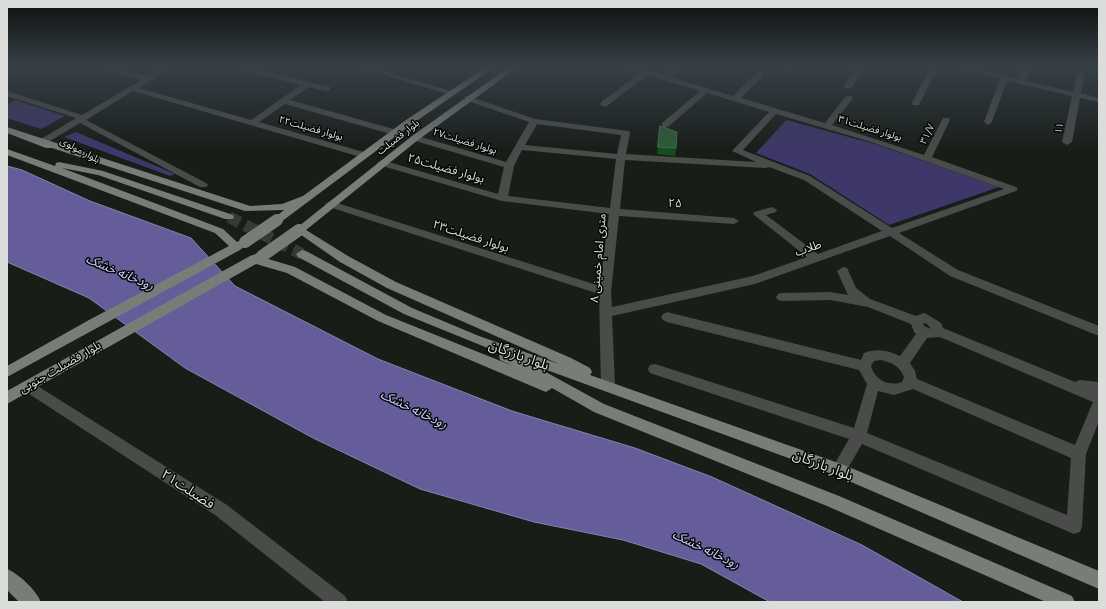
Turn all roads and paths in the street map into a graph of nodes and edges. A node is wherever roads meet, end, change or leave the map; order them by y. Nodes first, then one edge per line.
1 (14, 95) edge
2 (120, 95) edge
3 (157, 95) edge
4 (291, 95) edge
5 (445, 95) edge
6 (472, 95) edge
7 (615, 95) edge
8 (700, 95) edge
9 (724, 95) edge
10 (739, 95) edge
11 (920, 95) edge
12 (998, 95) edge
13 (1077, 95) edge
14 (1079, 95) edge
15 (468, 98) junction
16 (849, 98) dead end
17 (736, 99) junction
18 (1099, 100) edge
19 (283, 101) junction
20 (916, 103) dead end
21 (604, 104) dead end
22 (774, 111) junction
23 (81, 119) junction
24 (946, 120) dead end
25 (534, 121) junction
26 (988, 122) dead end
27 (252, 123) junction
28 (665, 125) dead end
29 (827, 126) junction
30 (7, 130) edge
31 (394, 132) junction
32 (415, 138) junction
33 (42, 142) junction
34 (1067, 142) dead end
35 (518, 147) junction
36 (7, 152) edge
37 (364, 155) junction
38 (20, 156) junction
39 (621, 156) junction
40 (927, 158) junction
41 (382, 163) junction
42 (509, 166) junction
43 (776, 166) junction
44 (100, 173) junction
45 (203, 185) dead end
46 (1013, 189) joint
47 (307, 198) junction
48 (502, 198) junction
49 (330, 204) junction
50 (772, 210) dead end
51 (615, 212) junction
52 (229, 217) tunnel mouth
53 (734, 221) dead end
54 (299, 230) junction
55 (890, 233) junction
56 (236, 248) junction
57 (302, 254) tunnel mouth
58 (254, 259) junction
59 (817, 259) junction
60 (843, 271) dead end
61 (851, 291) junction
62 (605, 292) junction
63 (830, 296) junction
64 (782, 297) dead end
65 (870, 303) junction
66 (606, 313) junction
67 (667, 317) dead end
68 (916, 321) junction
69 (938, 331) junction
70 (1099, 331) edge
71 (924, 333) junction
72 (474, 339) junction
73 (902, 363) junction
74 (864, 366) junction
75 (655, 369) dead end
76 (7, 372) edge
77 (874, 382) junction
78 (910, 382) junction
79 (1071, 385) junction
80 (28, 386) junction
81 (608, 386) junction
82 (1099, 388) edge
83 (7, 398) edge
84 (1099, 398) edge
85 (1099, 403) edge
86 (599, 408) junction
87 (859, 436) junction
88 (1079, 454) junction
89 (839, 470) junction
90 (7, 578) edge
91 (1099, 580) edge
92 (32, 602) edge
93 (339, 602) edge
94 (1066, 602) edge

1 - 23 street
2 - 23 street
3 - 27 street, بولوار فضیلت۲۲
4 - 19 street
5 - 31 main road, بلوار فضیلت
6 - 15 main road, بلوار فضیلت
7 - 21 street
8 - 28 street
9 - 17 street, بولوار فضیلت۳۱
10 - 17 street
11 - 20 street
12 - 26 street
13 - 34 street, ۱۱
14 - 18 street
15 - 25 street
15 - 32 main road, بلوار فضیلت
16 - 29 street
17 - 22 street, بولوار فضیلت۳۱
19 - 27 street
19 - 31 street
22 - 29 street, بولوار فضیلت۳۱
22 - 43 street
23 - 33 street
23 - 45 street
24 - 40 street, ۳۱/۷
25 - 35 street
25 - 39 street, ۸ متری امام خمینی
27 - 37 street, بولوار فضیلت۲۲
29 - 40 street, بولوار فضیلت۳۱
30 - 33 main road, بلوار مولوی
31 - 37 main road, بلوار فضیلت
32 - 41 main road, بلوار فضیلت
32 - 42 street, بولوار فضیلت۲۷
33 - 44 main road, بلوار مولوی
33 - 47 main road
35 - 39 street
35 - 42 street
36 - 38 main road, بلوار مولوی
37 - 47 main road, بلوار فضیلت
38 - 44 main road, بلوار مولوی
38 - 56 main road
39 - 43 street
39 - 51 street, ۸ متری امام خمینی
40 - 46 street, بولوار فضیلت۳۱
41 - 48 street, بولوار فضیلت۲۵
41 - 49 main road, بلوار فضیلت
42 - 48 street
43 - 55 street
44 - 52 main road
46 - 55 street, طلاب
47 - 56 main road, بلوار فضیلت, bridge
48 - 51 street, بولوار فضیلت۲۵
49 - 54 main road, بلوار فضیلت
49 - 62 street, بولوار فضیلت۲۳
50 - 59 street
51 - 53 street, ۲۵
51 - 62 street, ۸ متری امام خمینی
54 - 58 main road, بلوار فضیلت, bridge
54 - 81 main road
55 - 59 street, طلاب
55 - 70 street
56 - 76 main road, بلوار فضیلت جنوبی
57 - 72 main road
58 - 80 main road, بلوار فضیلت جنوبی
58 - 86 main road
59 - 66 street, طلاب
60 - 61 street
61 - 63 street
61 - 65 street
62 - 66 street, ۸ متری امام خمینی
63 - 64 street
63 - 65 street
65 - 68 street
66 - 81 street, ۸ متری امام خمینی
67 - 74 street
68 - 69 street
68 - 71 street
69 - 71 street
69 - 79 street
71 - 73 street
72 - 81 main road, بلوار بازرگان
72 - 86 main road, بلوار بازرگان
73 - 74 street
73 - 78 street
74 - 77 street
75 - 87 street
77 - 78 street
77 - 87 street
78 - 88 street
79 - 82 street
79 - 84 street
80 - 83 main road, بلوار فضیلت جنوبی
80 - 93 street, فضیلت۲۱
81 - 89 main road, بلوار بازرگان
85 - 88 street
86 - 94 main road, بلوار بازرگان
87 - 88 street
87 - 89 street
89 - 91 main road, بلوار بازرگان
90 - 92 main road

